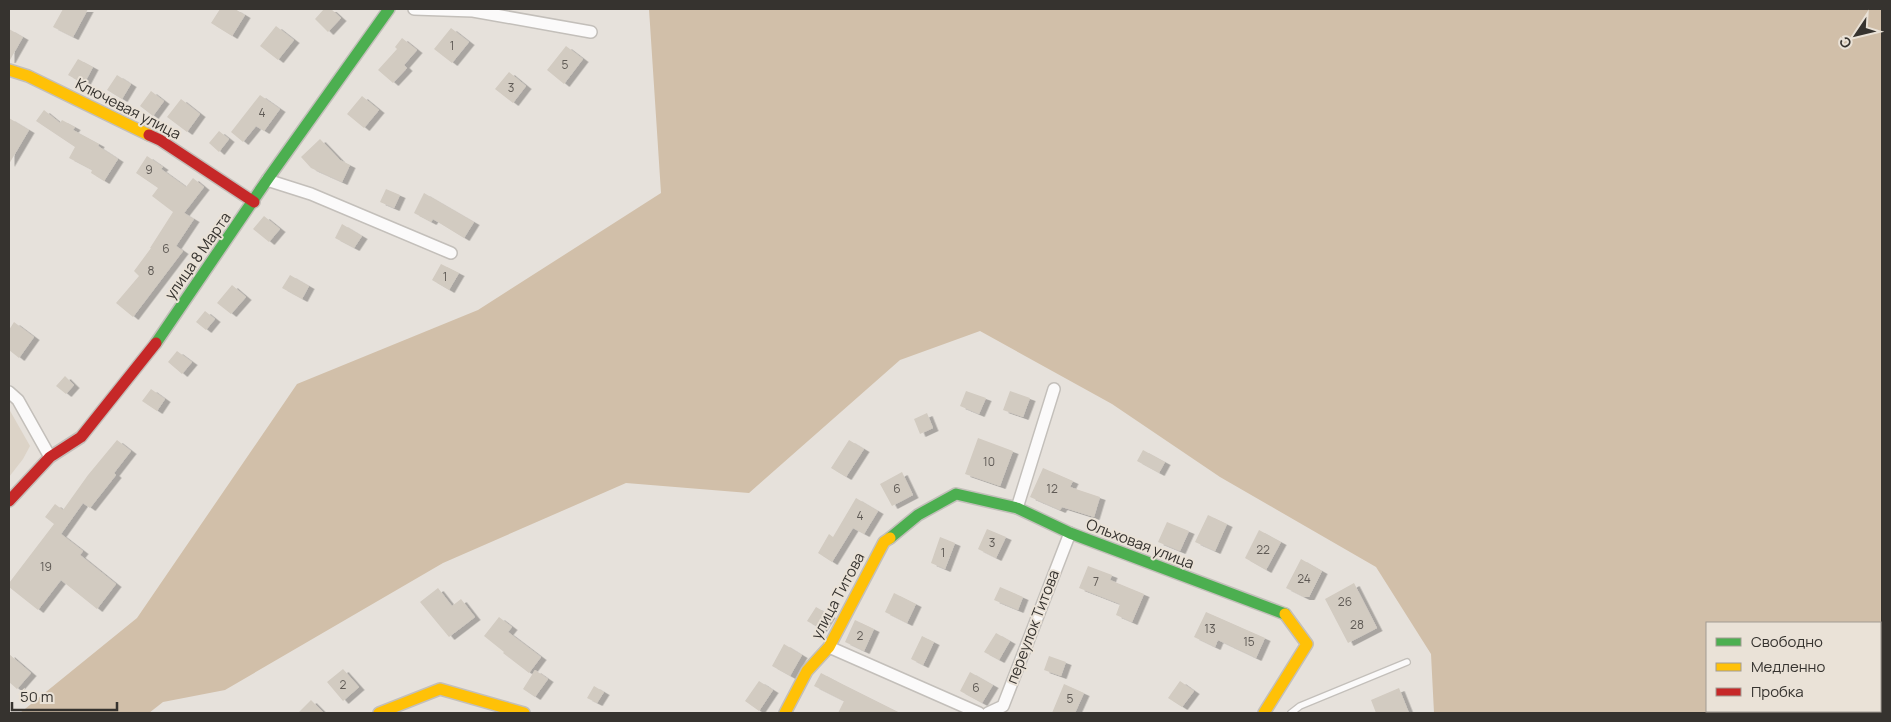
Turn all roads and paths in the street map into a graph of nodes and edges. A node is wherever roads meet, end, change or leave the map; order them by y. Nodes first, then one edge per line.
1 (389, 9) edge
2 (414, 9) edge
3 (591, 32) dead end
4 (9, 70) edge
5 (268, 180) junction
6 (254, 202) junction
7 (450, 253) dead end
8 (1054, 389) dead end
9 (9, 392) edge
10 (50, 457) junction
11 (9, 502) edge
12 (1017, 508) junction
13 (1070, 533) junction
14 (884, 542) joint
15 (829, 646) junction
16 (1407, 662) dead end
17 (379, 713) edge
18 (524, 713) edge
19 (785, 713) edge
20 (979, 713) edge
21 (988, 713) edge
22 (1264, 713) edge
23 (1291, 713) edge

1 - 5 street, улица 8 Марта
2 - 3 street
4 - 6 street, Ключевая улица
5 - 6 street, улица 8 Марта
5 - 7 street
6 - 10 street, улица 8 Марта
8 - 12 street
9 - 10 street
10 - 11 street, улица 8 Марта
12 - 13 street, Ольховая улица
12 - 14 street, Ольховая улица
13 - 21 street, переулок Титова
13 - 22 street, Ольховая улица
14 - 15 street, улица Титова
15 - 19 street, улица Титова
15 - 20 street
16 - 23 lane
17 - 18 street

